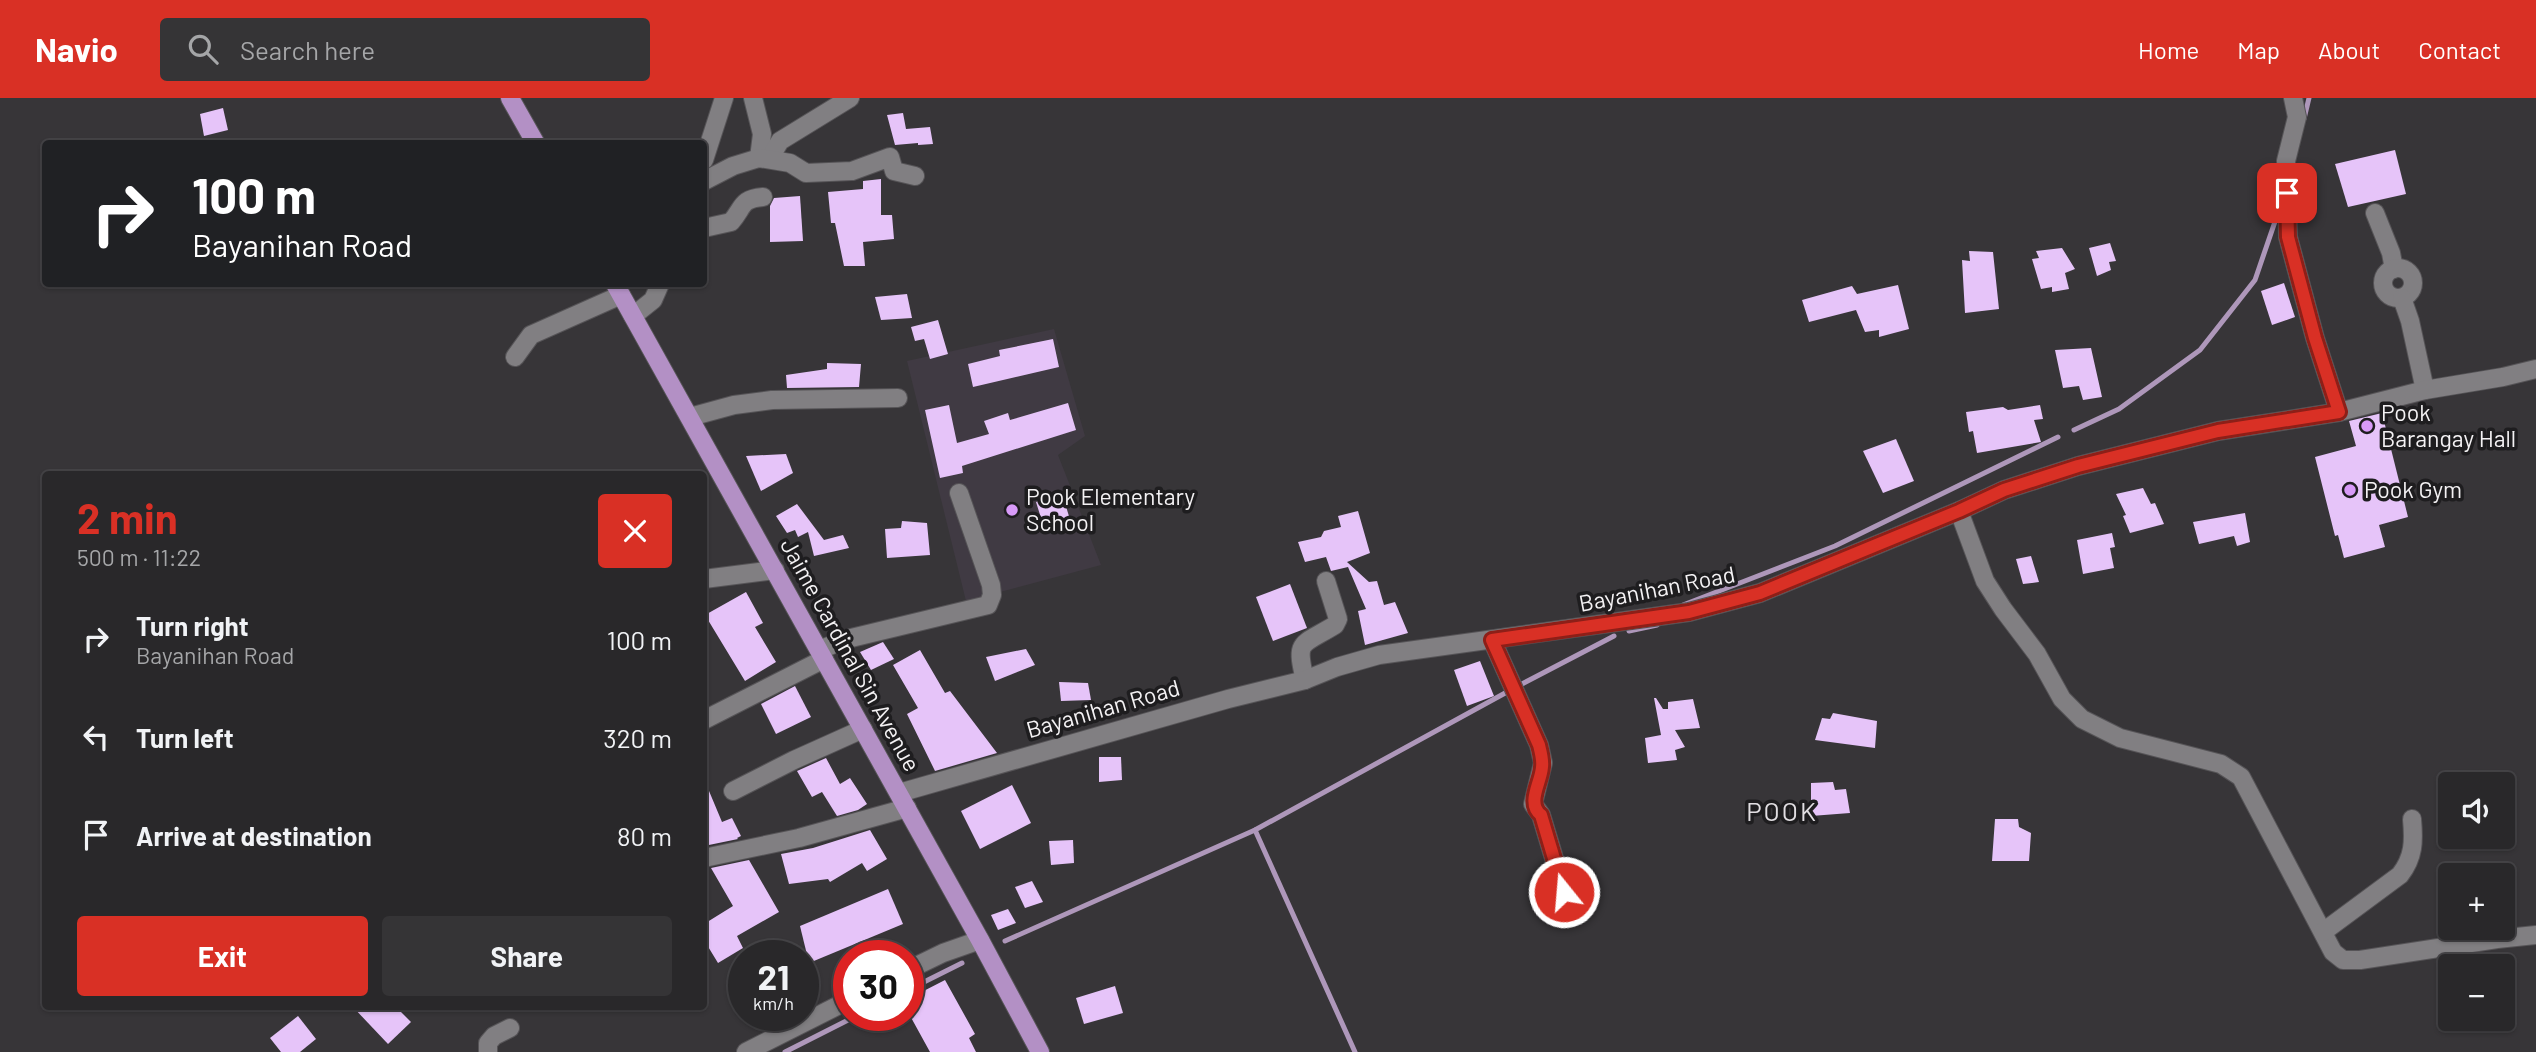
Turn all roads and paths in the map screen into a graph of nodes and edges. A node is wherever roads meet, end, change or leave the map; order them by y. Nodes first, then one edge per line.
1 (510, 98) edge
2 (724, 98) edge
3 (753, 98) edge
4 (850, 98) edge
5 (2293, 98) edge
6 (534, 140) edge
7 (707, 151) edge
8 (765, 158) junction
9 (915, 176) dead end
10 (707, 179) edge
11 (763, 197) dead end
12 (2375, 213) dead end
13 (707, 227) edge
14 (659, 287) edge
15 (618, 289) edge
16 (633, 316) junction
17 (515, 357) dead end
18 (2536, 369) edge
19 (2425, 390) junction
20 (898, 398) dead end
21 (2339, 412) junction
22 (690, 417) junction
23 (959, 493) dead end
24 (1959, 511) junction
25 (775, 570) junction
26 (707, 579) edge
27 (1325, 581) dead end
28 (1492, 640) junction
29 (822, 655) junction
30 (1305, 680) junction
31 (707, 718) edge
32 (863, 729) junction
33 (733, 791) dead end
34 (903, 801) junction
35 (2412, 819) dead end
36 (707, 857) edge
37 (1572, 918) dead end
38 (2323, 932) junction
39 (2536, 935) edge
40 (980, 940) junction
41 (924, 962) edge
42 (833, 1008) edge
43 (510, 1028) dead end
44 (488, 1052) edge
45 (746, 1052) edge
46 (1040, 1052) edge

1 - 6 main road
2 - 7 street
3 - 8 street
4 - 8 street
5 - 21 street
8 - 9 street
8 - 10 street
11 - 13 street
12 - 19 street
14 - 16 street
15 - 16 main road, Jaime Cardinal Sin Avenue
15 - 17 street
16 - 22 main road, Jaime Cardinal Sin Avenue
18 - 19 street, Bayanihan Road
19 - 21 street, Bayanihan Road
20 - 22 street
21 - 24 street, Bayanihan Road
22 - 25 main road, Jaime Cardinal Sin Avenue
23 - 29 street
24 - 28 street, Bayanihan Road
24 - 38 street
25 - 26 street
25 - 29 main road, Jaime Cardinal Sin Avenue
27 - 30 street
28 - 30 street, Bayanihan Road
28 - 37 street
29 - 31 street
29 - 32 main road, Jaime Cardinal Sin Avenue
30 - 34 street, Bayanihan Road
32 - 33 street
32 - 34 main road, Jaime Cardinal Sin Avenue
34 - 36 street, Bayanihan Road
34 - 40 main road, Jaime Cardinal Sin Avenue
35 - 38 street
38 - 39 street
40 - 41 street
40 - 46 main road, Jaime Cardinal Sin Avenue
42 - 45 street
43 - 44 street

